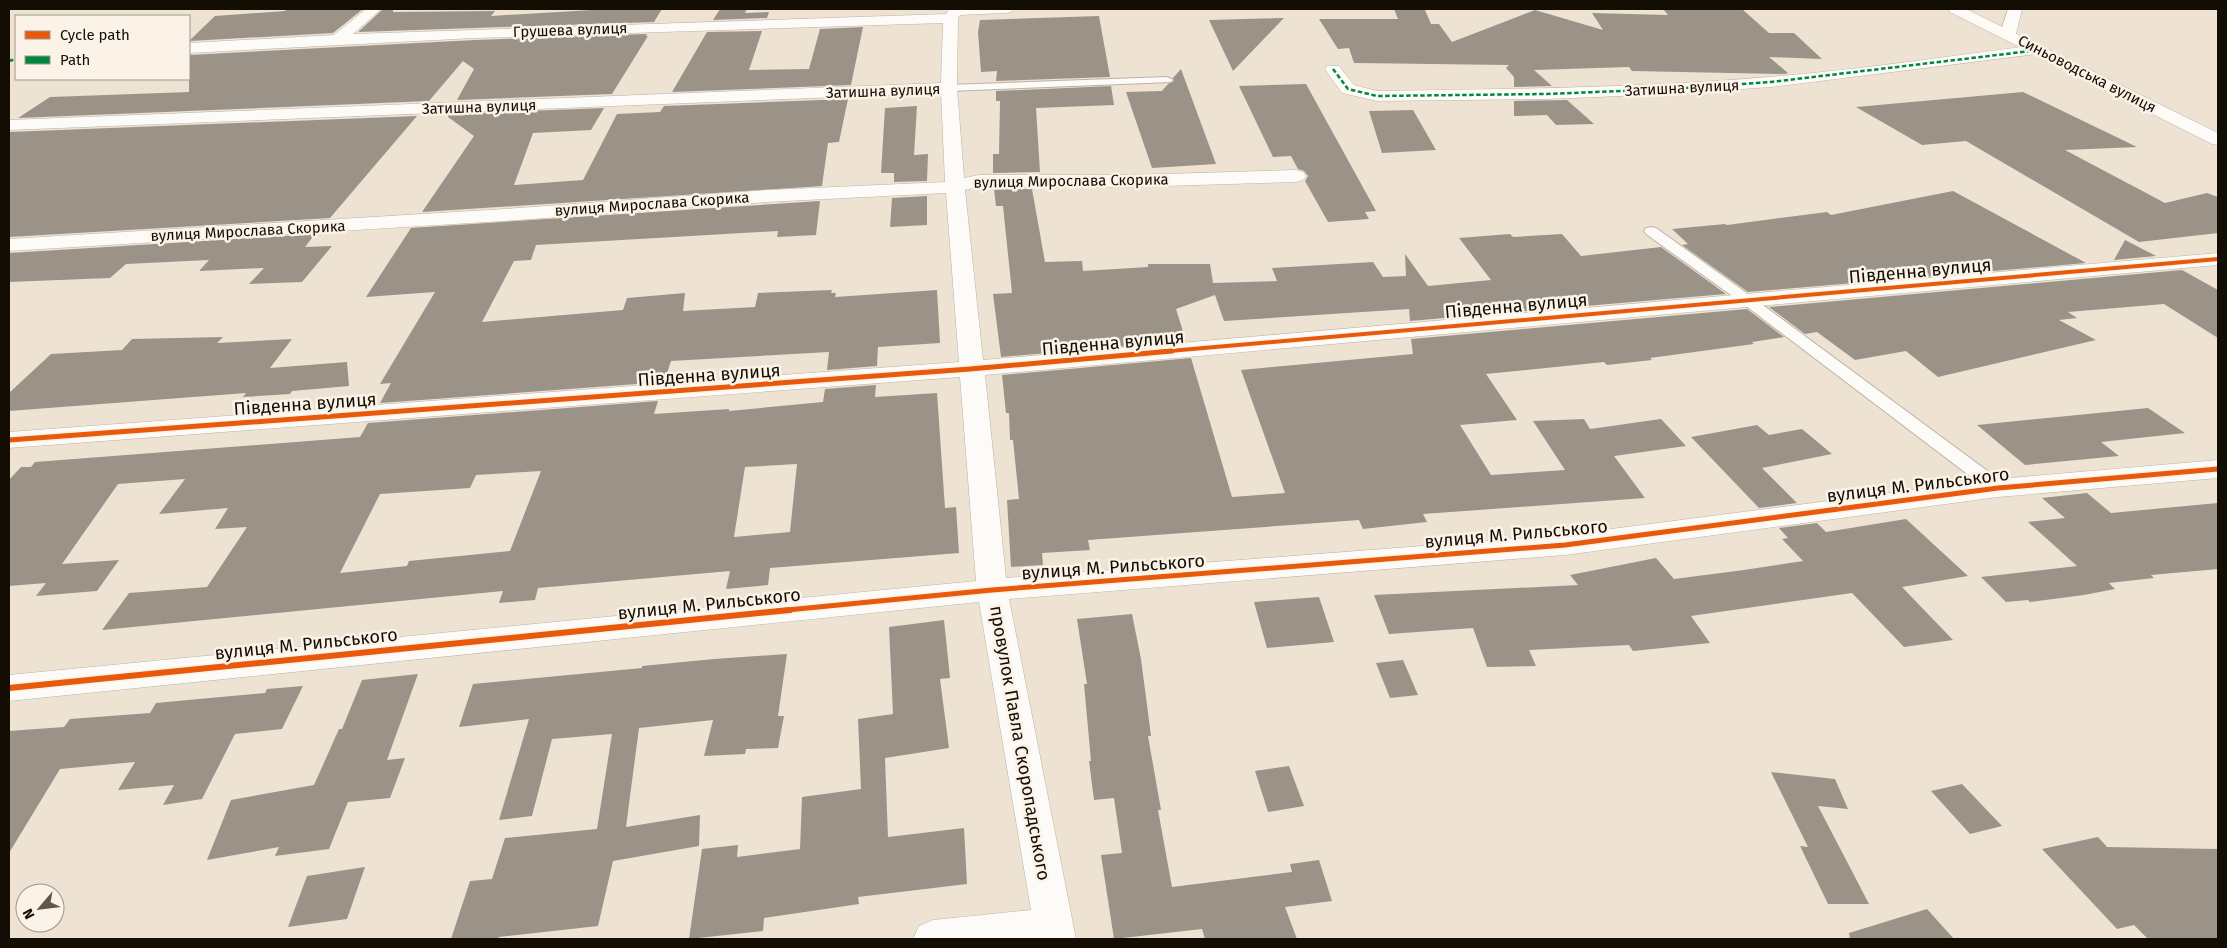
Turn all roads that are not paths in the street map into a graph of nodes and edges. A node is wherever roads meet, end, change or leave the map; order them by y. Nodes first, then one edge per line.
1 (374, 9) edge
2 (1006, 9) edge
3 (1955, 9) edge
4 (2015, 9) edge
5 (954, 12) edge
6 (2008, 34) junction
7 (339, 39) junction
8 (190, 48) edge
9 (2040, 50) junction
10 (1333, 69) dead end
11 (1167, 80) dead end
12 (949, 88) junction
13 (9, 125) edge
14 (2218, 140) edge
15 (1296, 176) dead end
16 (955, 186) junction
17 (1651, 232) dead end
18 (9, 245) edge
19 (2218, 259) edge
20 (1747, 300) junction
21 (970, 369) junction
22 (9, 440) edge
23 (2218, 469) edge
24 (1998, 488) junction
25 (992, 590) junction
26 (9, 688) edge
27 (1055, 933) edge
28 (933, 939) edge

1 - 7 street
2 - 5 street, Грушева вулиця
3 - 6 street, Синьоводська вулиця
4 - 6 street
5 - 7 street, Грушева вулиця
5 - 12 street, провулок Павла Скоропадського
6 - 9 street, Синьоводська вулиця
7 - 8 street, Грушева вулиця
9 - 10 street, Затишна вулиця
9 - 14 street, Синьоводська вулиця
11 - 12 lane
12 - 13 street, Затишна вулиця
12 - 16 street, провулок Павла Скоропадського
15 - 16 street, вулиця Мирослава Скорика
16 - 18 street, вулиця Мирослава Скорика
16 - 21 street, провулок Павла Скоропадського
17 - 20 lane
19 - 20 street, Південна вулиця
20 - 21 street, Південна вулиця
20 - 24 lane
21 - 22 street, Південна вулиця
21 - 25 street, провулок Павла Скоропадського
23 - 24 street, вулиця М. Рильського
24 - 25 street, вулиця М. Рильського
25 - 26 street, вулиця М. Рильського
25 - 27 street, провулок Павла Скоропадського
27 - 28 street

